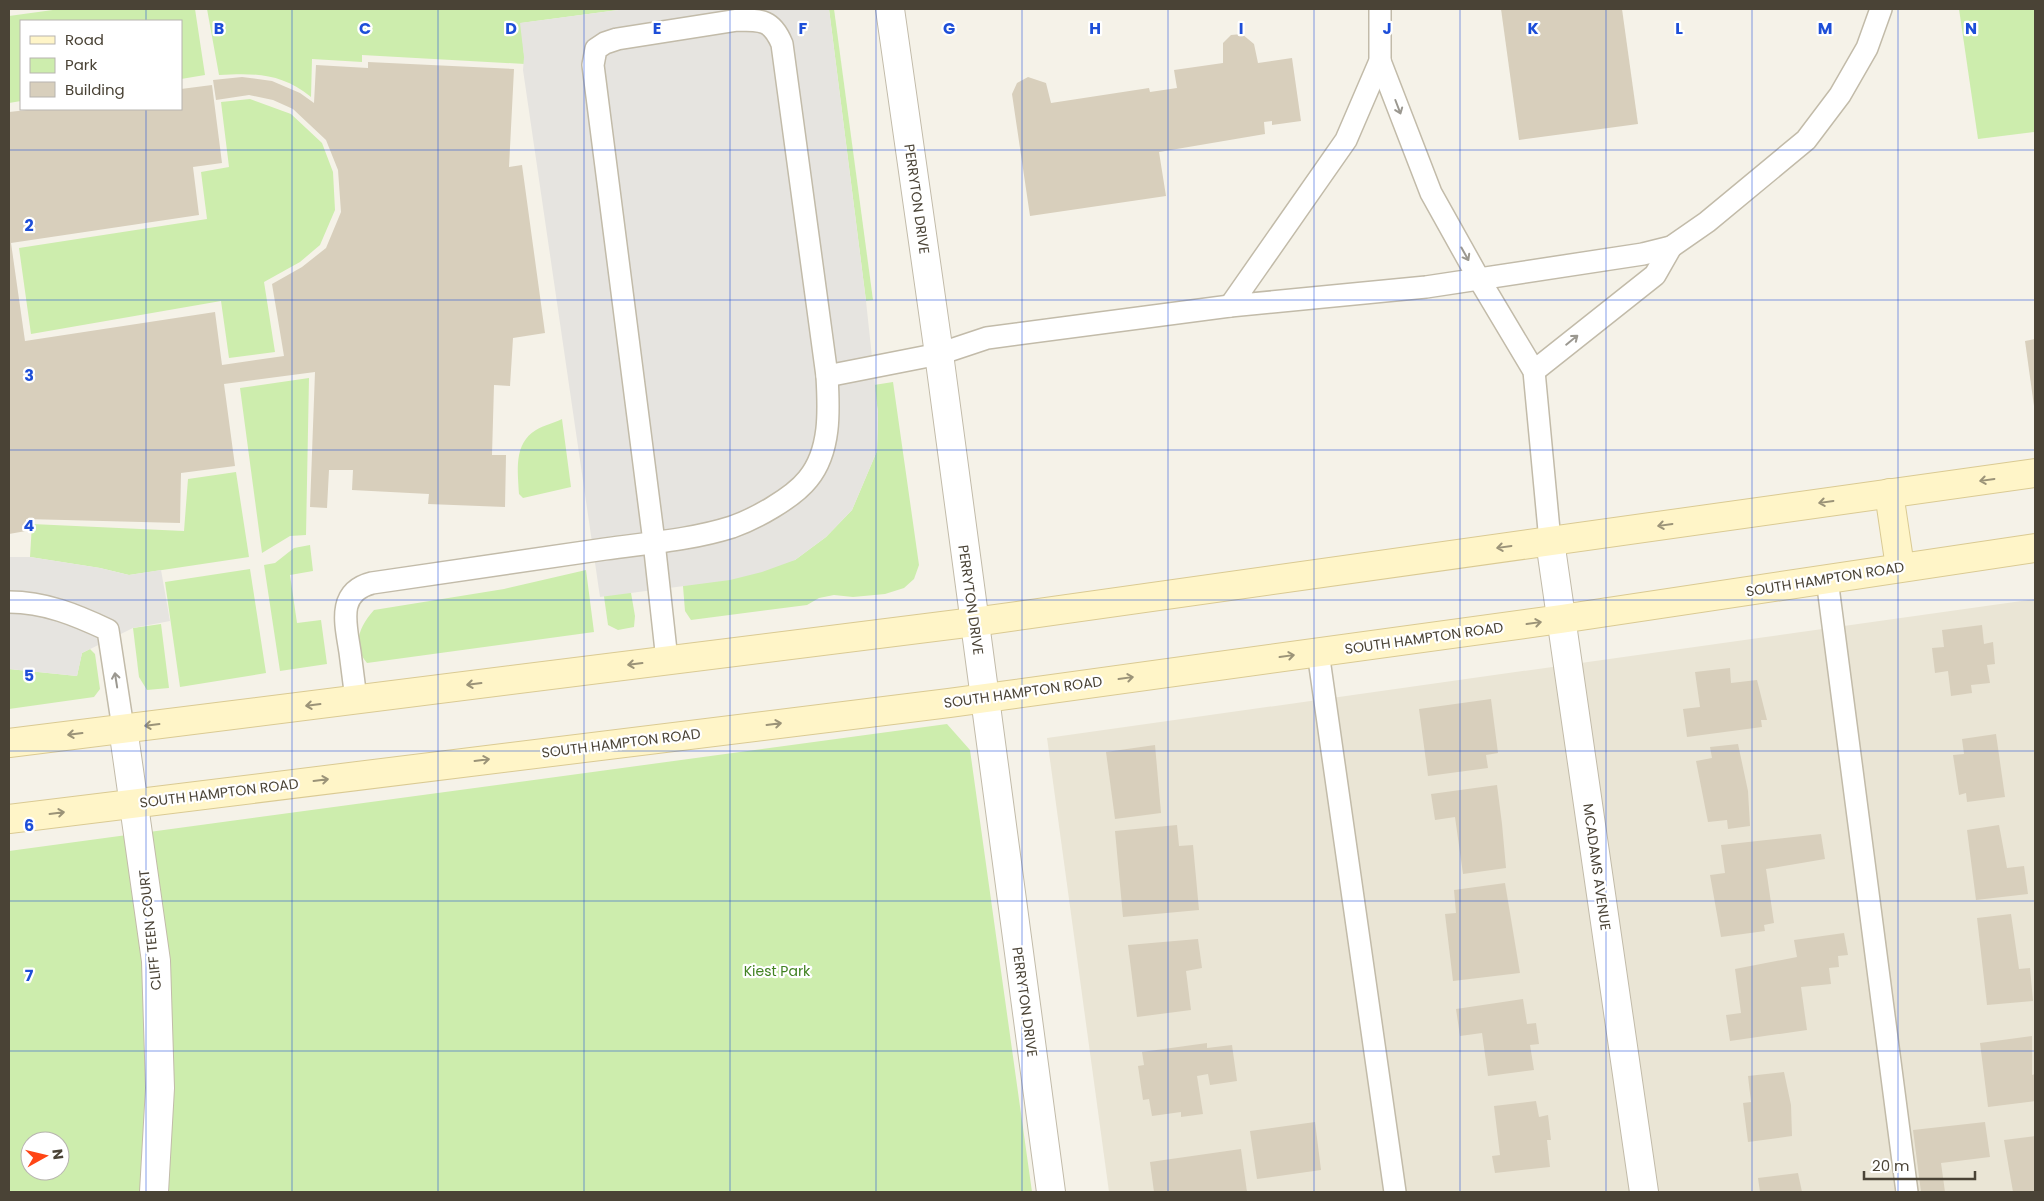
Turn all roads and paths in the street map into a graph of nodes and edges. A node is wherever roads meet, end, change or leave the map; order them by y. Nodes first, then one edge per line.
1 (890, 9) edge
2 (1380, 9) edge
3 (1881, 9) edge
4 (1380, 61) junction
5 (1671, 247) junction
6 (1479, 279) junction
7 (1230, 306) junction
8 (938, 354) junction
9 (1534, 371) junction
10 (827, 376) junction
11 (2035, 473) edge
12 (1889, 493) junction
13 (1550, 541) junction
14 (654, 542) junction
15 (2035, 548) edge
16 (1900, 567) junction
17 (1827, 578) junction
18 (9, 602) edge
19 (1561, 619) junction
20 (974, 622) junction
21 (1318, 652) junction
22 (667, 660) junction
23 (984, 698) junction
24 (356, 699) junction
25 (123, 728) junction
26 (9, 743) edge
27 (134, 804) junction
28 (9, 819) edge
29 (154, 1192) edge
30 (1051, 1192) edge
31 (1395, 1192) edge
32 (1644, 1192) edge
33 (1907, 1192) edge

1 - 8 street, PERRYTON DRIVE
2 - 4 lane
3 - 5 lane
4 -> 6 lane
4 - 7 lane
5 - 6 lane
9 -> 5 lane
6 - 7 lane
6 - 9 lane
7 - 8 lane
8 - 10 lane
8 - 20 street, PERRYTON DRIVE
9 - 13 lane
10 - 14 lane
10 - 14 lane
11 -> 12 main road
12 -> 13 main road
12 - 16 main road
13 - 19 street, MCADAMS AVENUE
13 -> 20 main road
14 - 22 lane
14 - 24 lane
15 - 16 main road, SOUTH HAMPTON ROAD
16 - 17 main road, SOUTH HAMPTON ROAD
17 - 19 main road, SOUTH HAMPTON ROAD
17 - 33 lane
25 -> 18 lane
21 -> 19 main road, SOUTH HAMPTON ROAD
19 - 32 street, MCADAMS AVENUE
20 - 22 main road
20 - 23 street, PERRYTON DRIVE
23 -> 21 main road, SOUTH HAMPTON ROAD
21 - 31 lane
22 -> 24 main road
27 -> 23 main road, SOUTH HAMPTON ROAD
23 - 30 street, PERRYTON DRIVE
24 -> 25 main road
25 -> 26 main road
25 - 27 street, CLIFF TEEN COURT
28 -> 27 main road, SOUTH HAMPTON ROAD
27 - 29 street, CLIFF TEEN COURT

